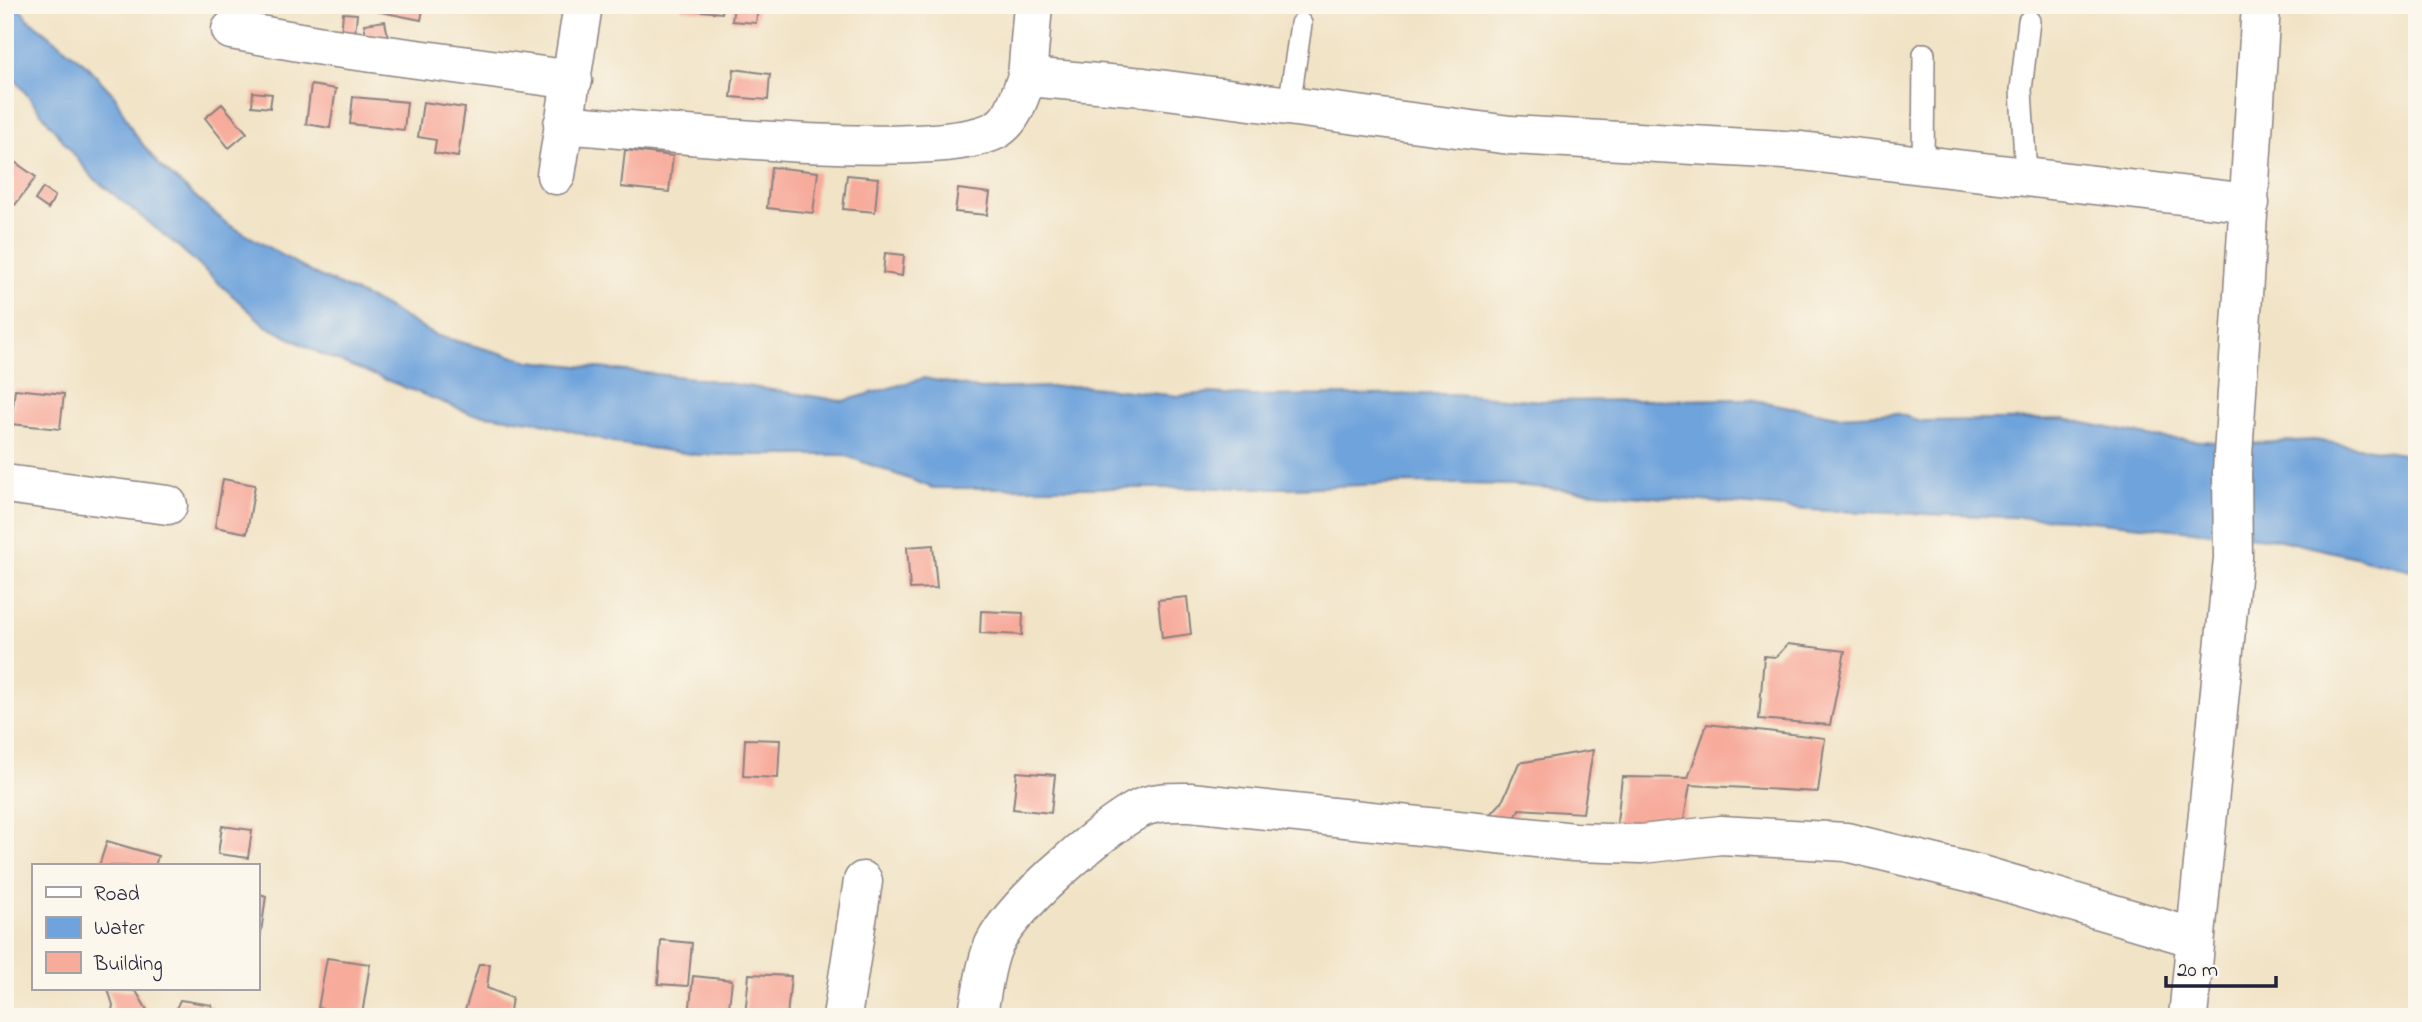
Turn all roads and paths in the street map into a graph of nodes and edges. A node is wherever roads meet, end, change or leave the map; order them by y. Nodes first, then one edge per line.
1 (583, 5) edge
2 (1033, 5) edge
3 (2261, 5) edge
4 (2029, 21) dead end
5 (1301, 24) dead end
6 (231, 30) dead end
7 (1924, 54) dead end
8 (1027, 77) junction
9 (573, 80) junction
10 (1289, 106) junction
11 (563, 124) junction
12 (1923, 165) junction
13 (556, 174) dead end
14 (2026, 176) junction
15 (2250, 203) junction
16 (5, 484) edge
17 (168, 505) dead end
18 (863, 881) dead end
19 (2195, 937) junction
20 (842, 1017) edge
21 (977, 1017) edge
22 (2188, 1017) edge

1 - 9 street
2 - 8 street
3 - 15 street
4 - 14 lane
5 - 10 lane
6 - 9 street
7 - 12 lane
8 - 10 street
8 - 11 street
9 - 11 street
10 - 12 street
11 - 13 street
12 - 14 street
14 - 15 street
15 - 19 street
16 - 17 street
18 - 20 street
19 - 21 street
19 - 22 street

